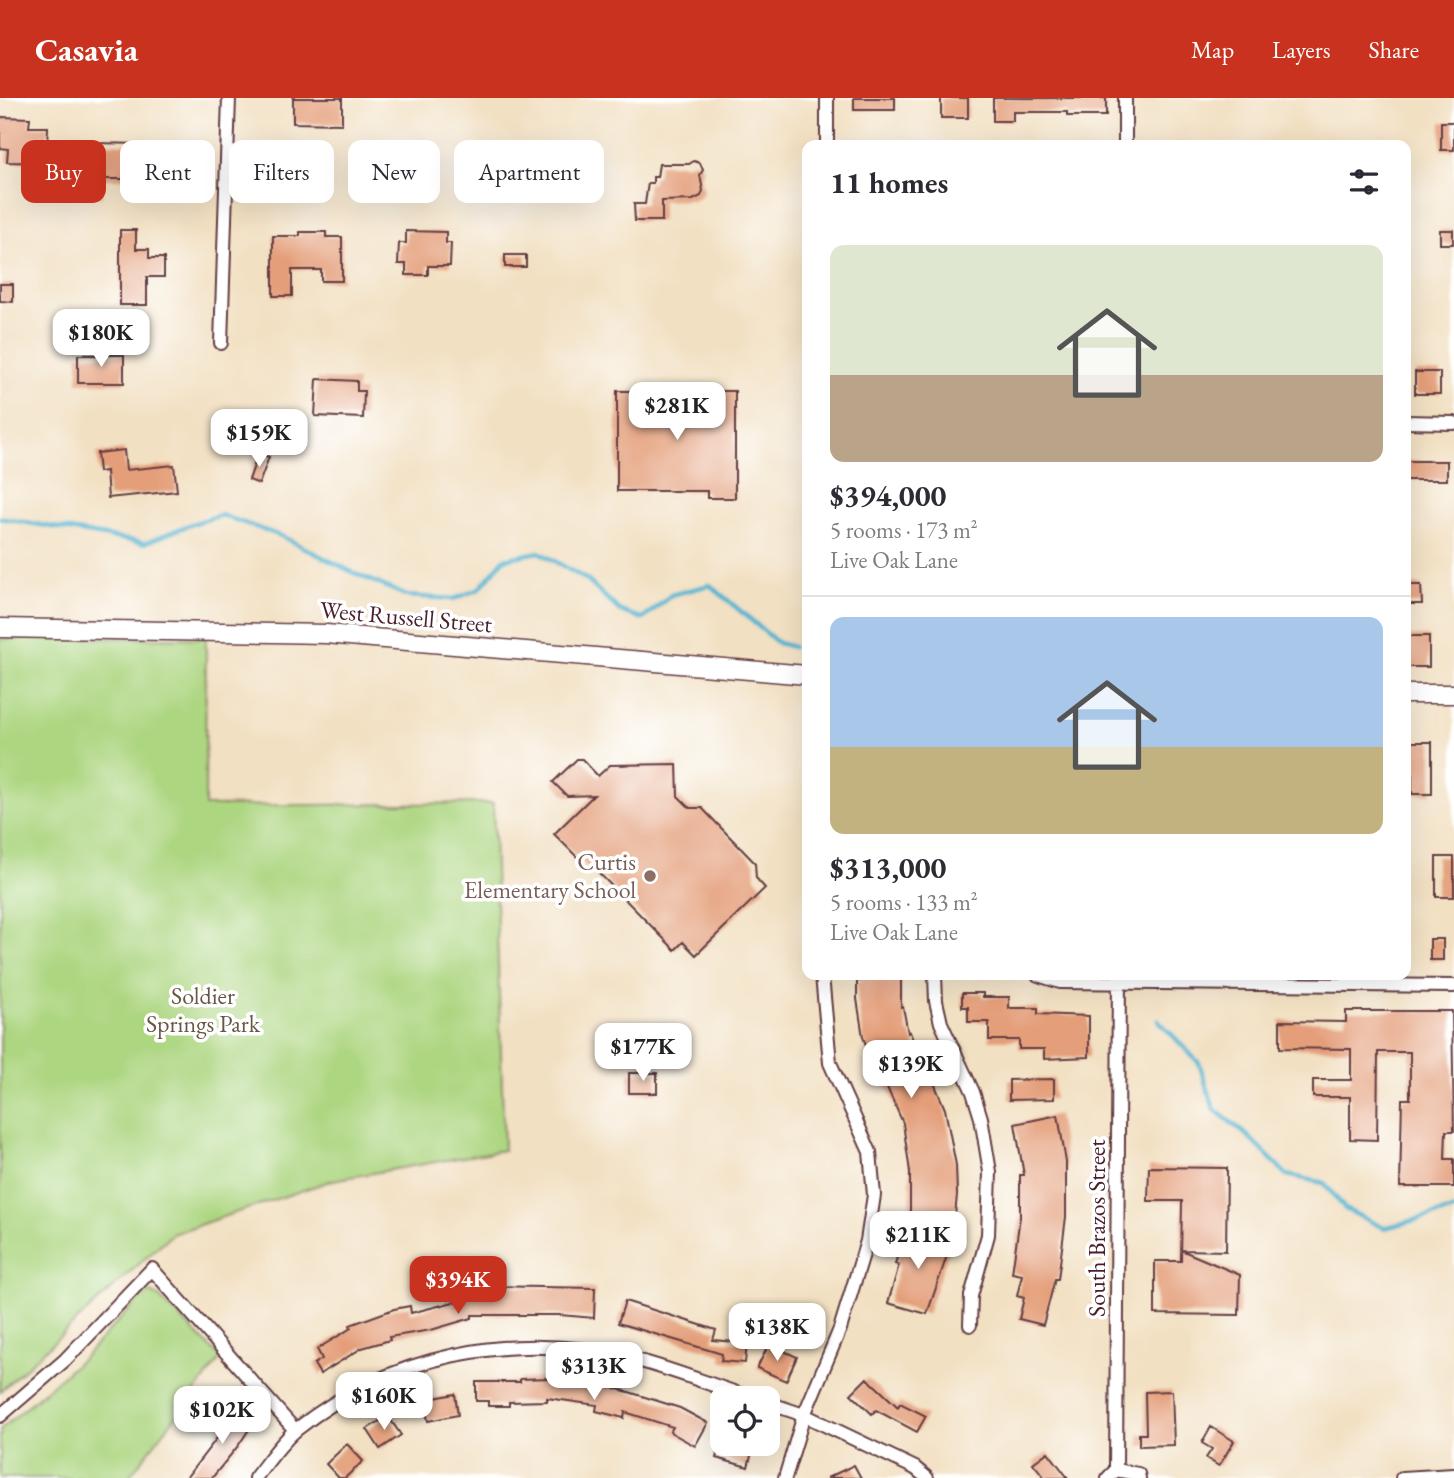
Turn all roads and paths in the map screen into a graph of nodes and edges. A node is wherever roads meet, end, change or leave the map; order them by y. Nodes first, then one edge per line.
1 (229, 98) edge
2 (827, 98) edge
3 (1125, 98) edge
4 (827, 140) edge
5 (1125, 140) edge
6 (221, 343) dead end
7 (1411, 422) edge
8 (1454, 423) edge
9 (0, 628) edge
10 (802, 675) edge
11 (1411, 694) edge
12 (1454, 694) edge
13 (822, 980) edge
14 (935, 980) edge
15 (1053, 980) edge
16 (1089, 980) edge
17 (1119, 980) edge
18 (1203, 980) edge
19 (1454, 986) edge
20 (971, 1325) dead end
21 (715, 1386) edge
22 (780, 1408) edge
23 (804, 1415) junction
24 (0, 1416) edge
25 (295, 1430) junction
26 (1112, 1474) edge
27 (1454, 1475) edge
28 (256, 1478) edge
29 (785, 1478) edge
30 (927, 1478) edge
31 (1139, 1478) edge
32 (1402, 1478) edge

1 - 6 street
2 - 4 street
3 - 5 street
7 - 8 street
9 - 10 street, West Russell Street
11 - 12 street
13 - 23 street
14 - 20 street
15 - 16 street
17 - 26 street, South Brazos Street
18 - 19 street
21 - 25 street
22 - 23 street
23 - 29 street
23 - 30 street
24 - 25 street
25 - 28 street
26 - 31 street
27 - 32 street

